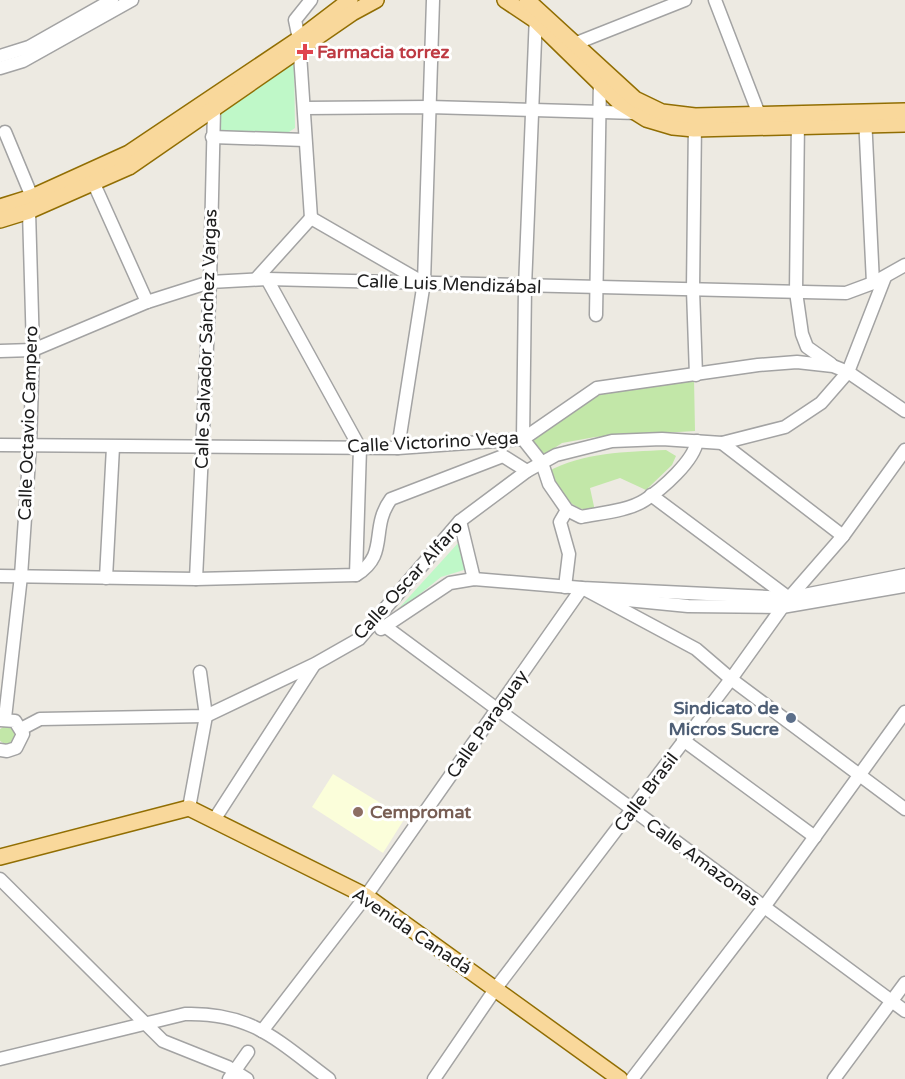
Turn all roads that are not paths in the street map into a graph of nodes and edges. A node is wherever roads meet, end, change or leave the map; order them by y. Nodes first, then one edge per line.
1 (112, 0) edge
2 (132, 0) edge
3 (310, 0) edge
4 (350, 0) edge
5 (376, 0) edge
6 (433, 0) edge
7 (505, 0) edge
8 (685, 0) edge
9 (716, 0) edge
10 (533, 9) edge
11 (300, 45) junction
12 (571, 46) junction
13 (0, 56) edge
14 (0, 68) edge
15 (601, 75) junction
16 (211, 105) junction
17 (305, 108) junction
18 (429, 108) junction
19 (905, 111) edge
20 (531, 112) junction
21 (662, 112) junction
22 (599, 113) junction
23 (634, 113) junction
24 (866, 119) junction
25 (798, 122) junction
26 (694, 123) junction
27 (762, 123) junction
28 (905, 124) edge
29 (5, 132) dead end
30 (212, 137) junction
31 (306, 140) junction
32 (91, 177) junction
33 (31, 204) junction
34 (0, 207) edge
35 (311, 218) junction
36 (0, 220) edge
37 (905, 265) edge
38 (885, 277) junction
39 (261, 279) junction
40 (210, 282) junction
41 (424, 282) junction
42 (873, 283) junction
43 (525, 287) junction
44 (595, 288) junction
45 (693, 290) junction
46 (796, 292) junction
47 (147, 302) junction
48 (596, 315) dead end
49 (33, 350) junction
50 (0, 351) edge
51 (833, 366) junction
52 (848, 372) junction
53 (696, 375) junction
54 (905, 411) edge
55 (523, 440) junction
56 (697, 441) junction
57 (722, 443) junction
58 (0, 445) edge
59 (30, 446) junction
60 (113, 447) junction
61 (202, 448) junction
62 (360, 448) junction
63 (398, 448) junction
64 (905, 450) edge
65 (542, 463) junction
66 (527, 471) junction
67 (651, 495) junction
68 (567, 510) junction
69 (460, 521) junction
70 (843, 536) junction
71 (356, 575) junction
72 (905, 575) edge
73 (0, 576) edge
74 (21, 576) junction
75 (106, 578) junction
76 (196, 579) junction
77 (474, 579) junction
78 (905, 586) edge
79 (565, 587) junction
80 (582, 588) junction
81 (786, 603) junction
82 (386, 627) junction
83 (359, 639) junction
84 (315, 664) junction
85 (200, 672) dead end
86 (731, 679) junction
87 (498, 708) junction
88 (905, 712) edge
89 (206, 716) junction
90 (2, 719) edge
91 (21, 729) junction
92 (684, 740) junction
93 (0, 750) edge
94 (860, 775) junction
95 (189, 808) junction
96 (905, 809) edge
97 (633, 810) junction
98 (214, 820) junction
99 (815, 837) junction
100 (0, 857) edge
101 (0, 879) edge
102 (366, 896) junction
103 (764, 907) junction
104 (905, 983) edge
105 (496, 988) junction
106 (892, 1001) junction
107 (905, 1011) edge
108 (144, 1024) junction
109 (262, 1031) junction
110 (248, 1052) dead end
111 (0, 1059) edge
112 (232, 1075) edge
113 (247, 1079) edge
114 (329, 1079) edge
115 (434, 1079) edge
116 (620, 1079) edge
117 (632, 1079) edge
118 (834, 1079) edge

1 - 13 street
2 - 14 street
3 - 11 street
4 - 11 main road
5 - 11 main road
6 - 18 street
7 - 10 main road
8 - 12 street
9 - 27 street
10 - 12 main road
10 - 20 street
11 - 16 main road
11 - 17 street
12 - 15 main road
15 - 21 main road
15 - 22 street
15 - 23 main road
16 - 30 street, Calle Salvador Sánchez Vargas
16 - 32 main road
17 - 18 street
17 - 31 street
18 - 20 street
18 - 41 street
19 - 24 main road
20 - 22 street
20 - 43 street
21 - 23 street
21 - 26 main road
22 - 23 street
22 - 44 street
23 - 26 main road
24 - 25 main road
24 - 28 main road
24 - 42 street
25 - 27 main road
25 - 46 street
26 - 27 main road
26 - 45 street
29 - 33 street, Calle Octavio Campero
30 - 31 street
30 - 40 street, Calle Salvador Sánchez Vargas
31 - 35 street
32 - 33 main road
32 - 47 street
33 - 34 main road
33 - 36 main road
33 - 49 street, Calle Octavio Campero
35 - 39 street
35 - 41 street
37 - 38 street, Calle Luis Mendizábal
38 - 42 street, Calle Luis Mendizábal
38 - 52 street, Calle Oscar Alfaro
39 - 40 street, Calle Luis Mendizábal
39 - 41 street, Calle Luis Mendizábal
39 - 62 street
40 - 47 street, Calle Luis Mendizábal
40 - 61 street, Calle Salvador Sánchez Vargas
41 - 43 street, Calle Luis Mendizábal
41 - 63 street
42 - 46 street, Calle Luis Mendizábal
43 - 44 street, Calle Luis Mendizábal
43 - 55 street
44 - 45 street, Calle Luis Mendizábal
44 - 48 street
45 - 46 street, Calle Luis Mendizábal
45 - 53 street
46 - 51 street
47 - 49 street, Calle Luis Mendizábal
49 - 50 street, Calle Luis Mendizábal
49 - 59 street, Calle Octavio Campero
51 - 52 street, Calle Victorino Vega
51 - 53 street, Calle Victorino Vega
52 - 54 street, Calle Victorino Vega
52 - 57 street, Calle Oscar Alfaro
53 - 55 street, Calle Victorino Vega
55 - 63 street, Calle Victorino Vega
55 - 65 street
56 - 57 street, Calle Oscar Alfaro
56 - 65 street, Calle Oscar Alfaro
56 - 67 street
57 - 70 street
58 - 59 street, Calle Victorino Vega
59 - 60 street, Calle Victorino Vega
59 - 74 street, Calle Octavio Campero
60 - 61 street, Calle Victorino Vega
60 - 75 street
61 - 62 street, Calle Victorino Vega
61 - 76 street, Calle Salvador Sánchez Vargas
62 - 63 street, Calle Victorino Vega
62 - 71 street
64 - 70 street, Calle Brasil
65 - 66 street, Calle Oscar Alfaro
65 - 68 street
66 - 69 street, Calle Oscar Alfaro
66 - 71 street
67 - 68 street
67 - 81 street
68 - 79 street
69 - 77 street
69 - 83 street, Calle Oscar Alfaro
70 - 81 street, Calle Brasil
71 - 76 street
72 - 81 street
73 - 74 street
74 - 75 street
74 - 90 street, Calle Octavio Campero
75 - 76 street
77 - 79 street
77 - 82 street
78 - 81 street
79 - 80 street
80 - 81 street
80 - 86 street
80 - 87 street, Calle Paraguay
81 - 86 street, Calle Brasil
82 - 83 street
82 - 87 street, Calle Amazonas
83 - 84 street, Calle Oscar Alfaro
84 - 89 street, Calle Oscar Alfaro
84 - 98 street
85 - 89 street
86 - 92 street, Calle Brasil
86 - 94 street
87 - 97 street, Calle Amazonas
87 - 102 street, Calle Paraguay
88 - 94 street
89 - 91 street, Calle Oscar Alfaro
89 - 95 street
90 - 91 street
91 - 93 street
92 - 97 street, Calle Brasil
92 - 99 street
94 - 96 street
94 - 99 street
95 - 98 main road, Avenida Canadá
95 - 100 main road
97 - 103 street, Calle Amazonas
97 - 105 street, Calle Brasil
98 - 102 main road, Avenida Canadá
99 - 103 street
101 - 108 street
102 - 105 main road, Avenida Canadá
102 - 109 street, Calle Paraguay
103 - 106 street, Calle Amazonas
103 - 117 street
104 - 106 street
105 - 115 street, Calle Brasil
105 - 116 main road, Avenida Canadá
106 - 107 street, Calle Amazonas
106 - 118 street
108 - 109 street
108 - 111 street
108 - 112 street
109 - 114 street
110 - 112 street
112 - 113 street

